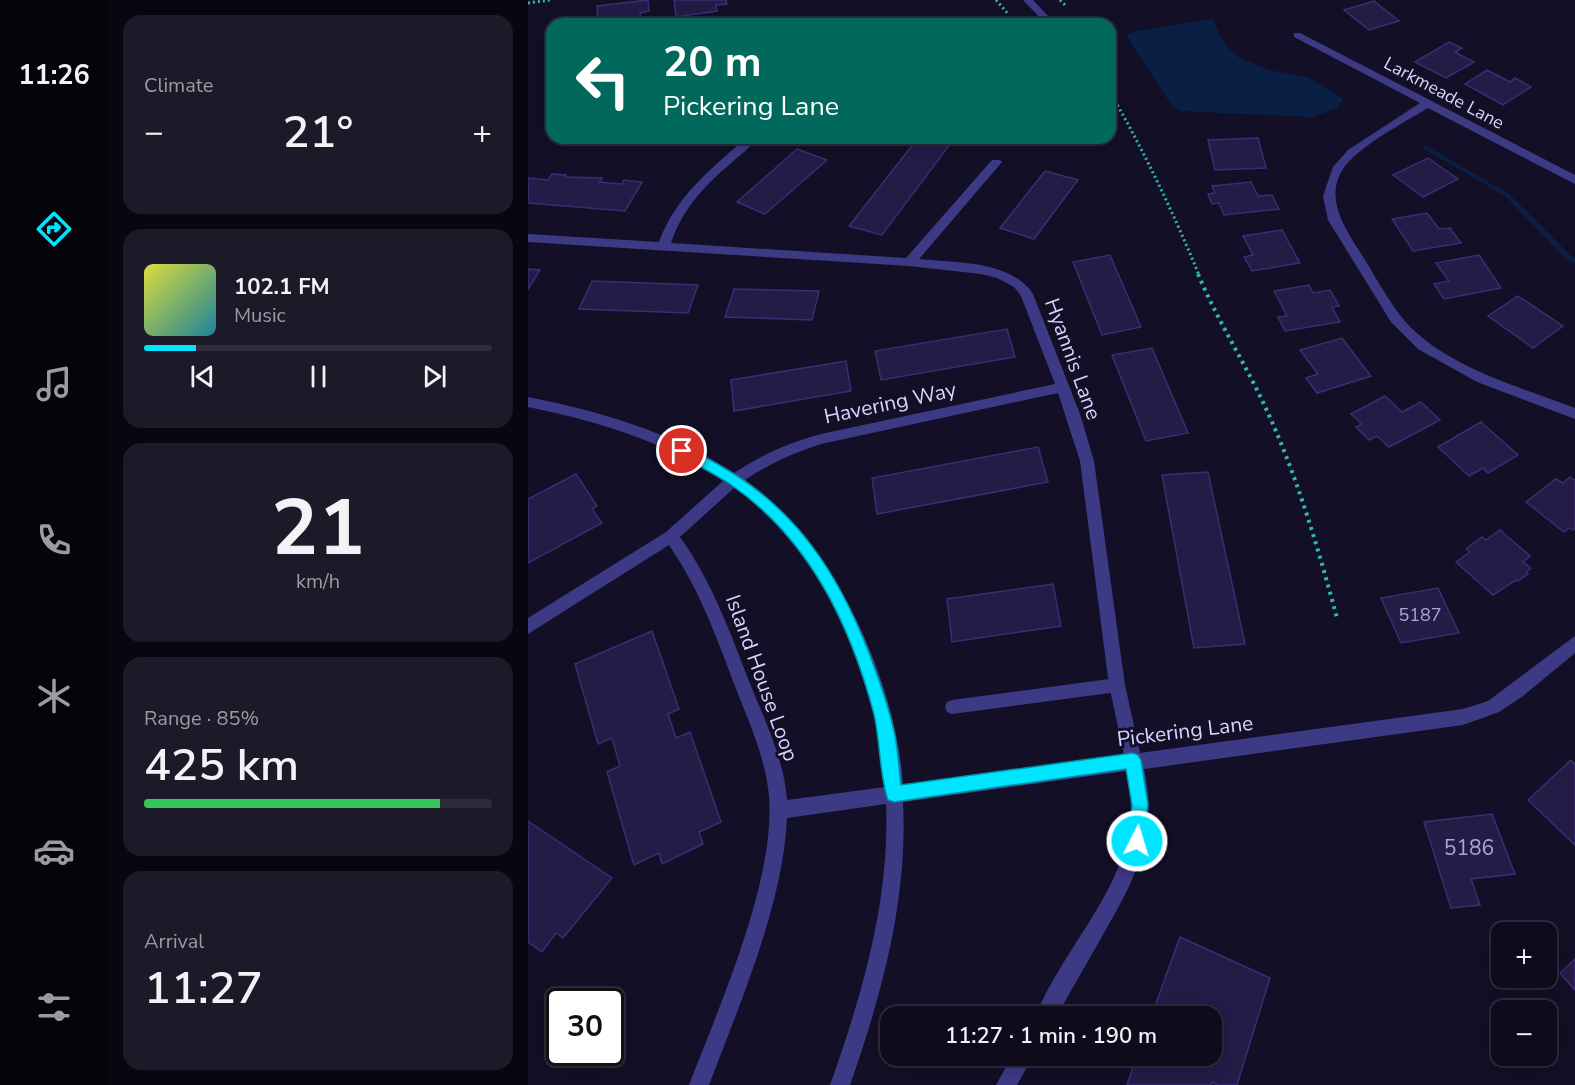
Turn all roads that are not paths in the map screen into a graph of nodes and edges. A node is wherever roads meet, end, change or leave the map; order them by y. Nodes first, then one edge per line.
1 (1028, 0) edge
2 (1045, 18) edge
3 (1297, 35) dead end
4 (1428, 103) junction
5 (746, 144) edge
6 (996, 162) dead end
7 (1575, 180) edge
8 (528, 238) edge
9 (664, 246) junction
10 (909, 262) junction
11 (1062, 387) junction
12 (528, 402) edge
13 (1575, 414) edge
14 (734, 480) junction
15 (671, 536) junction
16 (528, 627) edge
17 (1575, 644) edge
18 (1117, 685) junction
19 (952, 707) dead end
20 (1133, 760) junction
21 (894, 794) junction
22 (779, 810) junction
23 (1051, 1006) edge
24 (1017, 1066) edge
25 (699, 1085) edge
26 (840, 1085) edge
27 (1006, 1085) edge

1 - 2 street
3 - 4 street, Larkmeade Lane
4 - 7 street, Larkmeade Lane
4 - 13 street
5 - 9 street
6 - 10 street
8 - 9 street, Hyannis Lane
9 - 10 street, Hyannis Lane
10 - 11 street, Hyannis Lane
11 - 14 street, Havering Way
11 - 18 street, Hyannis Lane
12 - 14 street
14 - 15 street
14 - 21 street
15 - 16 street
15 - 22 street, Island House Loop
17 - 20 street, Pickering Lane
18 - 19 lane
18 - 20 street, Hyannis Lane
20 - 21 street, Pickering Lane
20 - 23 street, Hyannis Lane
21 - 22 street, Pickering Lane
21 - 26 street
22 - 25 street, Island House Loop
24 - 27 street

